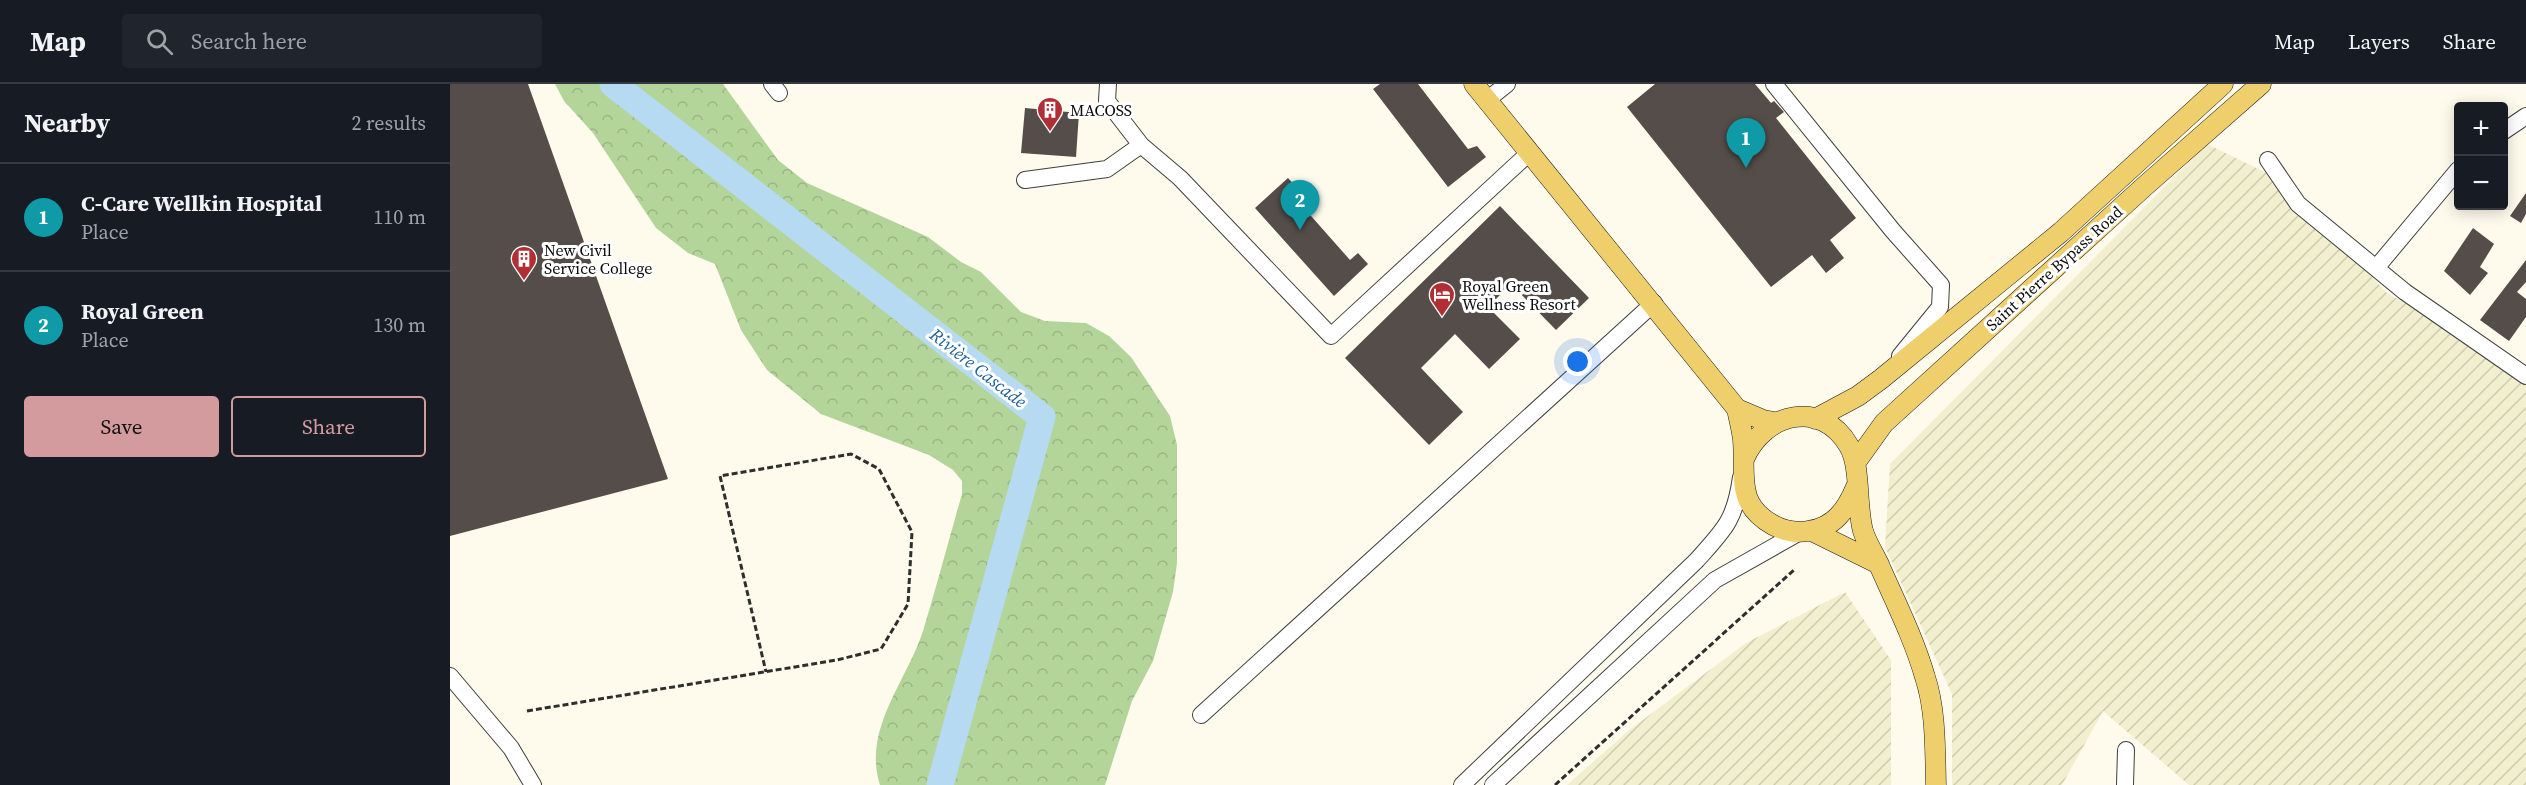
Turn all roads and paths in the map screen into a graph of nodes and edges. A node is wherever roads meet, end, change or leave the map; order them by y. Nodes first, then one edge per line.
1 (1108, 84) edge
2 (1474, 84) edge
3 (1507, 84) edge
4 (1774, 84) edge
5 (2223, 84) edge
6 (2261, 84) edge
7 (1486, 100) junction
8 (2526, 116) edge
9 (2508, 128) edge
10 (1141, 145) junction
11 (1528, 154) junction
12 (2268, 160) dead end
13 (2454, 175) edge
14 (1025, 180) dead end
15 (2376, 268) junction
16 (1654, 303) junction
17 (2526, 376) edge
18 (1881, 379) junction
19 (1737, 409) junction
20 (1815, 419) junction
21 (1775, 422) junction
22 (1856, 462) junction
23 (1743, 464) junction
24 (1856, 487) junction
25 (1806, 532) junction
26 (1879, 564) junction
27 (1795, 569) dead end
28 (766, 672) junction
29 (450, 676) edge
30 (527, 711) dead end
31 (1201, 715) dead end
32 (2126, 750) dead end
33 (533, 785) edge
34 (1462, 785) edge
35 (1493, 785) edge
36 (1555, 785) edge
37 (1936, 785) edge
38 (2125, 785) edge

1 - 10 street
2 - 7 main road
3 - 7 street
4 - 18 street
5 - 18 main road, Saint Pierre Bypass Road
6 - 22 main road, Saint Pierre Bypass Road
7 - 11 main road
8 - 9 street
10 - 11 street
10 - 14 street
11 - 16 main road
12 - 15 street
13 - 15 street
15 - 17 street
16 - 19 main road
16 - 31 street
18 - 20 main road, Saint Pierre Bypass Road
19 - 21 main road
19 - 23 main road
20 - 21 main road
20 - 22 main road
21 - 23 main road
22 - 24 main road
23 - 25 main road
23 - 34 street
24 - 25 main road
24 - 26 main road
25 - 26 main road
25 - 35 street
26 - 37 main road
27 - 36 path
28 - 28 path
28 - 30 path
29 - 33 street
32 - 38 street

